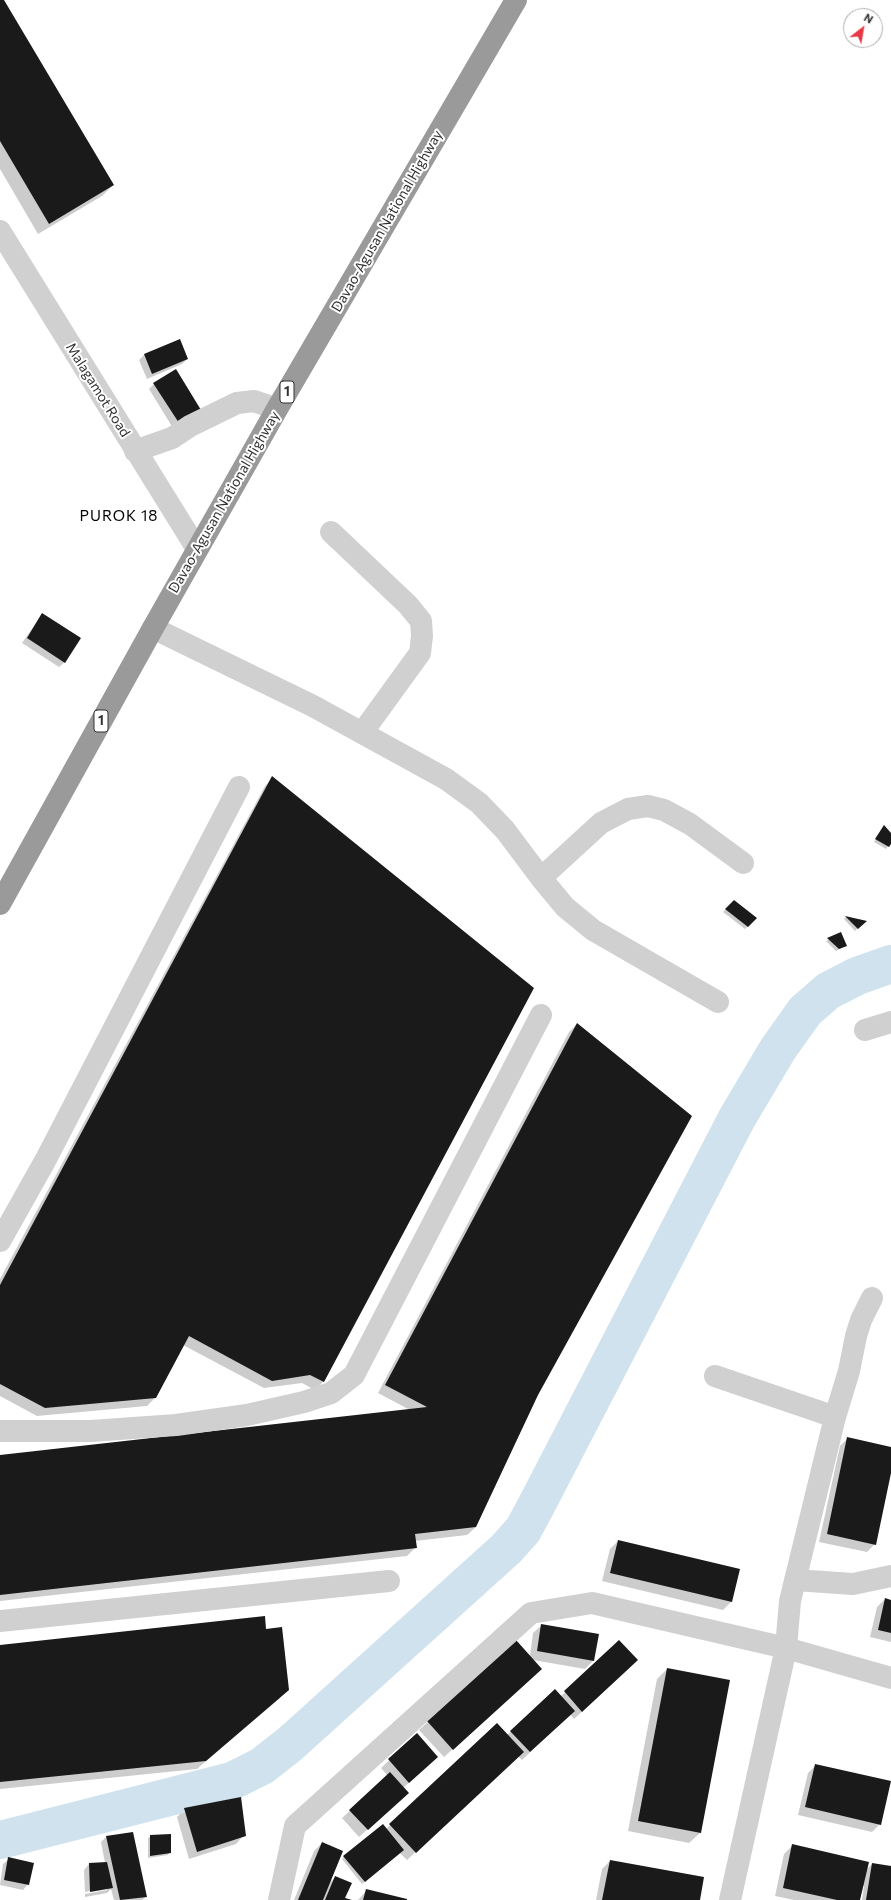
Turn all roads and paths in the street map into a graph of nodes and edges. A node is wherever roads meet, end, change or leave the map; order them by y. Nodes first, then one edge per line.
1 (516, 0) edge
2 (0, 231) edge
3 (277, 409) junction
4 (135, 450) junction
5 (331, 532) dead end
6 (197, 549) junction
7 (153, 628) junction
8 (362, 733) junction
9 (239, 787) dead end
10 (743, 863) dead end
11 (541, 878) junction
12 (0, 904) edge
13 (718, 1002) dead end
14 (541, 1015) dead end
15 (891, 1022) edge
16 (865, 1030) dead end
17 (0, 1241) edge
18 (872, 1298) dead end
19 (715, 1376) dead end
20 (835, 1417) junction
21 (0, 1431) edge
22 (891, 1576) edge
23 (795, 1580) junction
24 (389, 1581) dead end
25 (0, 1621) edge
26 (786, 1648) junction
27 (891, 1678) edge
28 (279, 1900) edge
29 (730, 1900) edge

1 - 3 highway, Davao-Agusan National Highway / 1
2 - 4 street, Malagamot Road
3 - 4 street
3 - 6 highway, Davao-Agusan National Highway / 1
4 - 6 street, Malagamot Road
5 - 8 street
6 - 7 highway, Davao-Agusan National Highway / 1
7 - 8 street
7 - 12 highway, Davao-Agusan National Highway / 1
8 - 11 street
9 - 17 street
10 - 11 street
11 - 13 street
14 - 21 street
15 - 16 street
18 - 20 street
19 - 20 street
20 - 23 street
22 - 23 street
23 - 26 street
24 - 25 street
26 - 27 street
26 - 28 street
26 - 29 street

